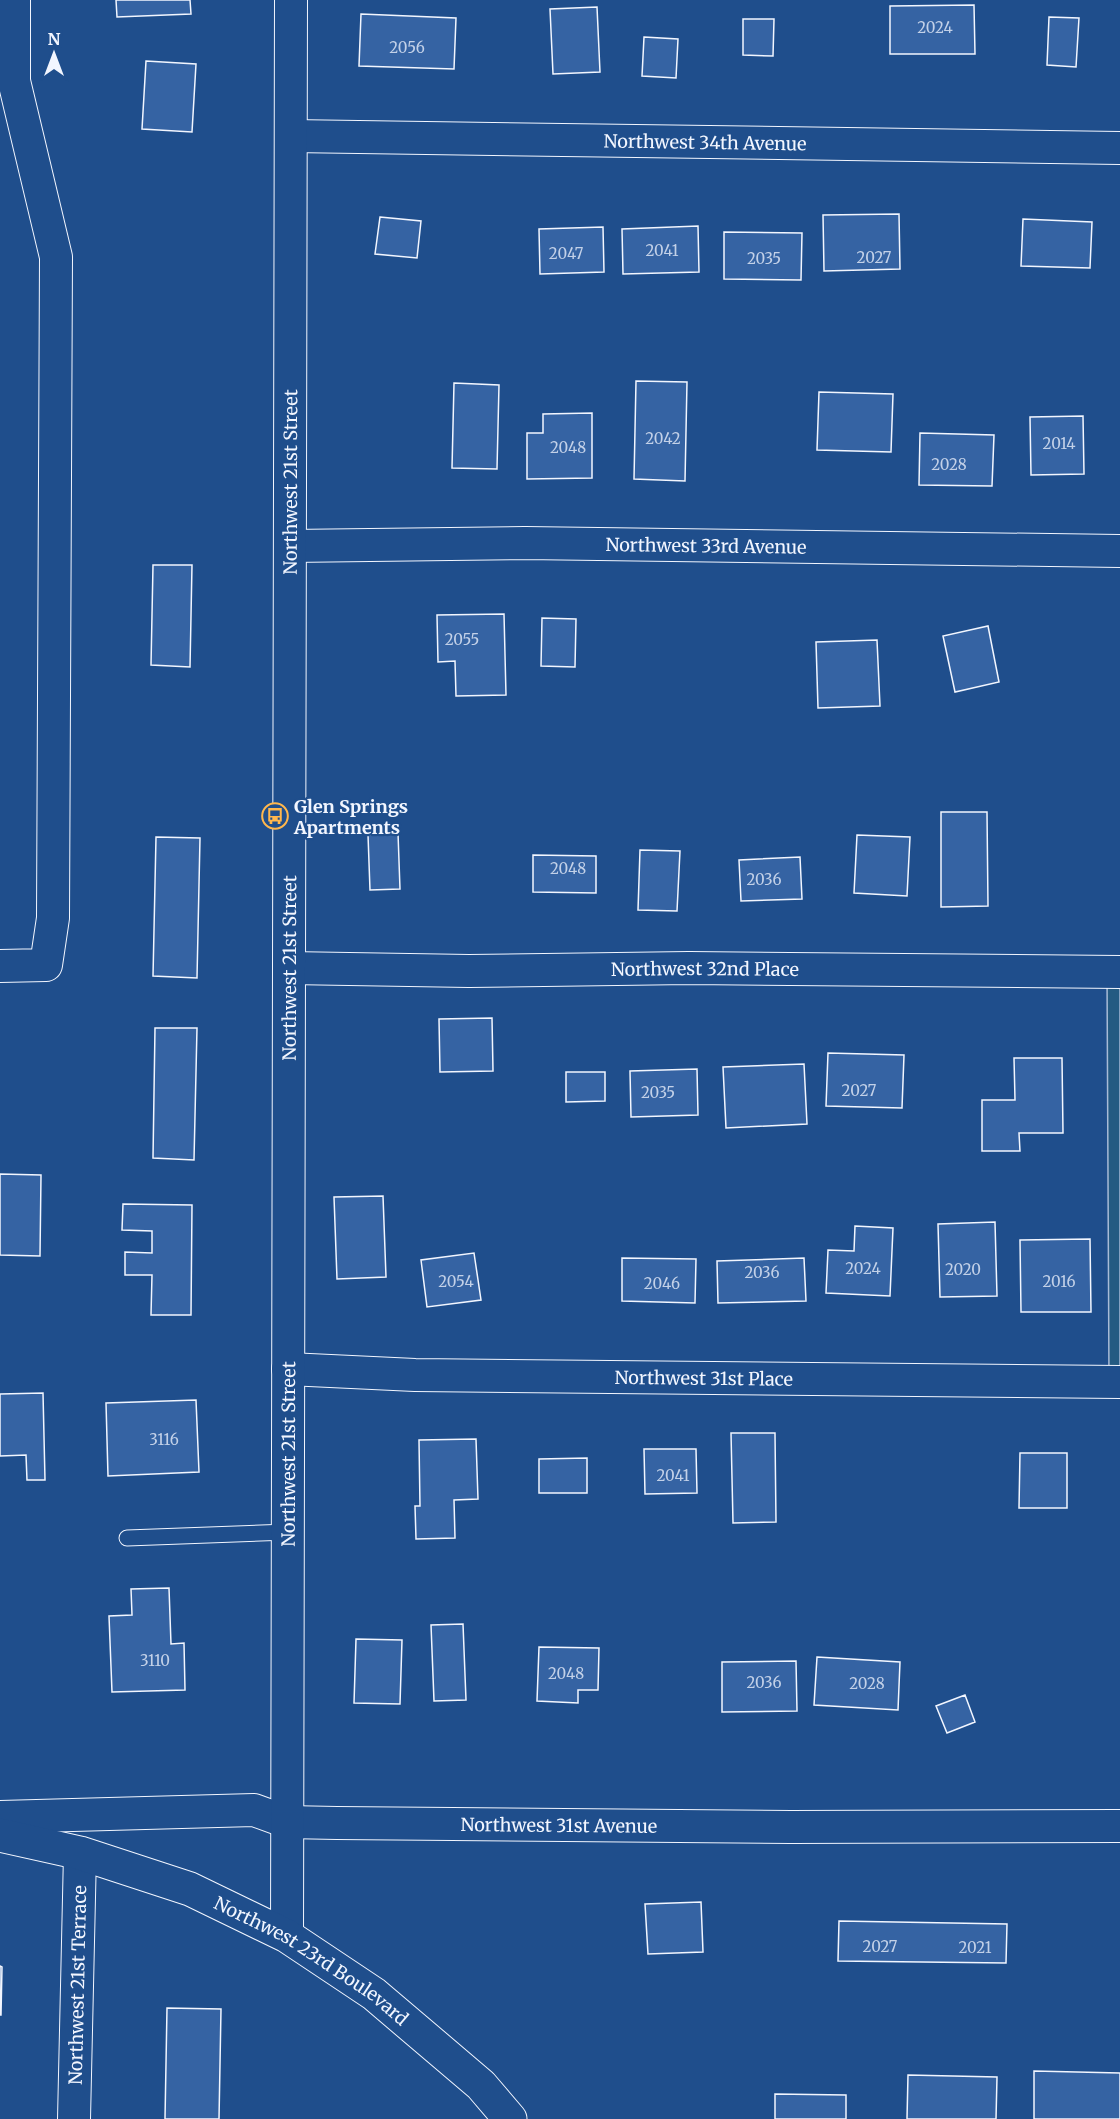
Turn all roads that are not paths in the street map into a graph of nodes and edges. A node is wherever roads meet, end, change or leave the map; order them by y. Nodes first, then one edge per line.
1 (14, 0) edge
2 (291, 0) edge
3 (7, 80) edge
4 (291, 136) junction
5 (1120, 148) edge
6 (290, 546) junction
7 (1120, 551) edge
8 (0, 966) edge
9 (289, 968) junction
10 (1120, 972) edge
11 (288, 1370) junction
12 (1120, 1382) edge
13 (288, 1532) junction
14 (127, 1538) dead end
15 (0, 1817) edge
16 (287, 1822) junction
17 (1120, 1826) edge
18 (0, 1835) edge
19 (80, 1853) junction
20 (287, 1936) junction
21 (74, 2119) edge
22 (510, 2119) edge

1 - 3 street
2 - 4 street, Northwest 21st Street
3 - 8 street
4 - 5 street, Northwest 34th Avenue
4 - 6 street, Northwest 21st Street
6 - 7 street, Northwest 33rd Avenue
6 - 9 street, Northwest 21st Street
9 - 10 street, Northwest 32nd Place
9 - 11 street, Northwest 21st Street
11 - 12 street, Northwest 31st Place
11 - 13 street, Northwest 21st Street
13 - 14 lane
13 - 16 street, Northwest 21st Street
15 - 16 street, Northwest 31st Avenue
16 - 17 street, Northwest 31st Avenue
16 - 20 street, Northwest 21st Street
18 - 19 street
19 - 20 street, Northwest 23rd Boulevard
19 - 21 street, Northwest 21st Terrace
20 - 22 street, Northwest 23rd Boulevard

